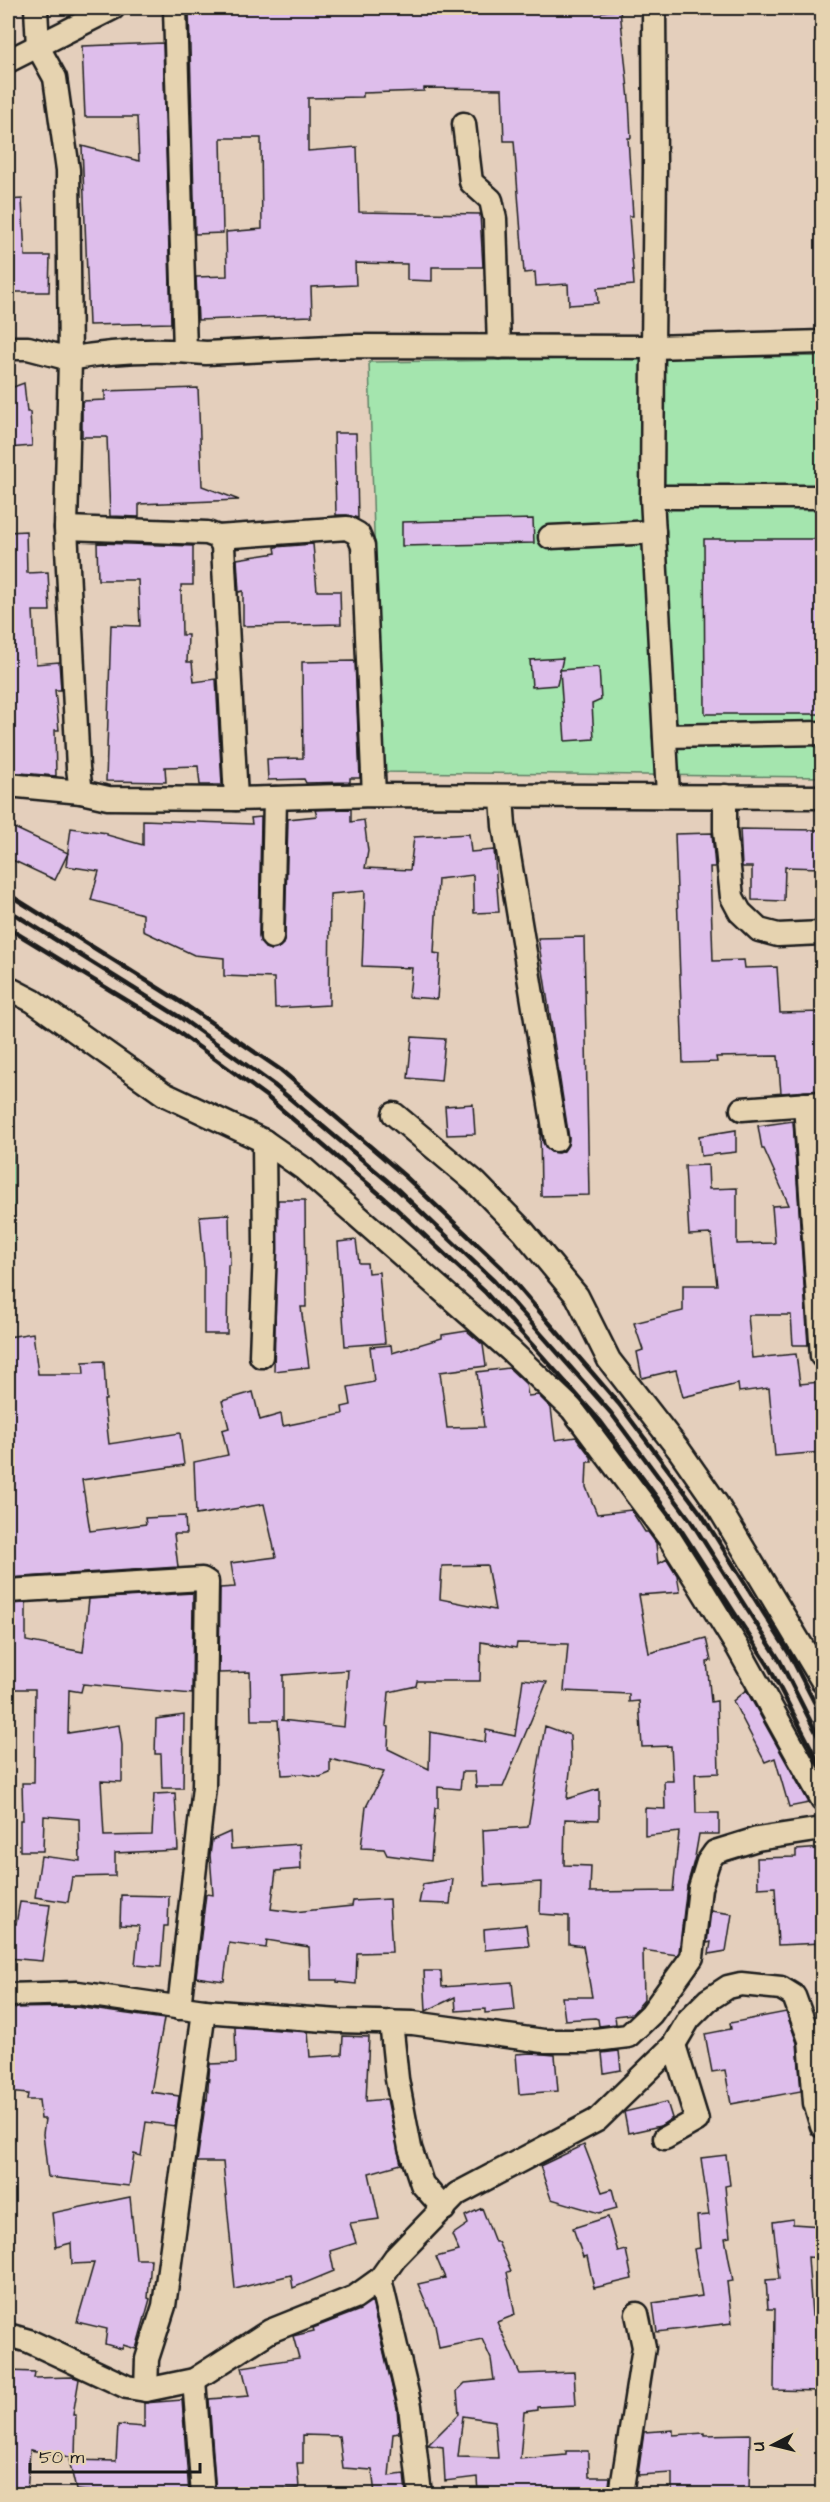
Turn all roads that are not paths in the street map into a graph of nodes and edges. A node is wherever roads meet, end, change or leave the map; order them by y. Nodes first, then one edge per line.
1 (36, 8) edge
2 (114, 8) edge
3 (175, 8) edge
4 (654, 8) edge
5 (38, 47) junction
6 (8, 61) edge
7 (464, 124) dead end
8 (822, 342) edge
9 (499, 347) junction
10 (652, 347) junction
11 (8, 348) edge
12 (185, 351) junction
13 (70, 359) junction
14 (822, 497) edge
15 (652, 498) junction
16 (66, 528) junction
17 (654, 532) junction
18 (218, 537) junction
19 (550, 537) dead end
20 (822, 733) edge
21 (665, 736) junction
22 (8, 785) edge
23 (81, 792) junction
24 (374, 795) junction
25 (668, 795) junction
26 (725, 796) junction
27 (502, 797) junction
28 (822, 797) edge
29 (236, 798) junction
30 (275, 798) junction
31 (822, 933) edge
32 (272, 937) dead end
33 (8, 988) edge
34 (814, 1103) edge
35 (742, 1109) dead end
36 (394, 1114) dead end
37 (556, 1140) dead end
38 (264, 1142) junction
39 (261, 1356) dead end
40 (822, 1356) edge
41 (8, 1591) edge
42 (822, 1680) edge
43 (822, 1799) edge
44 (822, 1829) edge
45 (8, 1995) edge
46 (179, 2008) junction
47 (676, 2009) junction
48 (204, 2011) junction
49 (391, 2022) junction
50 (674, 2045) junction
51 (822, 2126) edge
52 (665, 2138) dead end
53 (442, 2206) junction
54 (380, 2279) junction
55 (637, 2314) dead end
56 (8, 2335) edge
57 (146, 2375) junction
58 (194, 2380) junction
59 (203, 2494) edge
60 (420, 2494) edge
61 (621, 2494) edge

1 - 5 street
2 - 5 street
3 - 12 street
4 - 10 street
5 - 6 street
5 - 13 street
7 - 9 street
8 - 10 street
9 - 10 street
9 - 12 street
10 - 15 street
11 - 13 street
12 - 13 street
13 - 16 street
14 - 15 street
15 - 17 street
16 - 18 street
16 - 23 street
17 - 19 street
17 - 21 street
18 - 24 street
18 - 29 street
20 - 21 street
21 - 25 street
22 - 23 street
23 - 29 street
24 - 27 street
24 - 30 street
25 - 26 street
25 - 27 street
26 - 28 street
26 - 31 street
27 - 37 street
29 - 30 street
30 - 32 street
33 - 38 street
34 - 35 street
34 - 40 street
36 - 42 street
38 - 39 street
38 - 43 street
41 - 46 street
44 - 47 street
45 - 46 street
46 - 48 street
47 - 49 street
47 - 50 street
47 - 51 street
48 - 49 street
48 - 57 street
49 - 53 street
50 - 52 street
50 - 53 street
53 - 54 street
54 - 58 street
54 - 60 street
55 - 61 street
56 - 57 street
57 - 58 street
58 - 59 street

